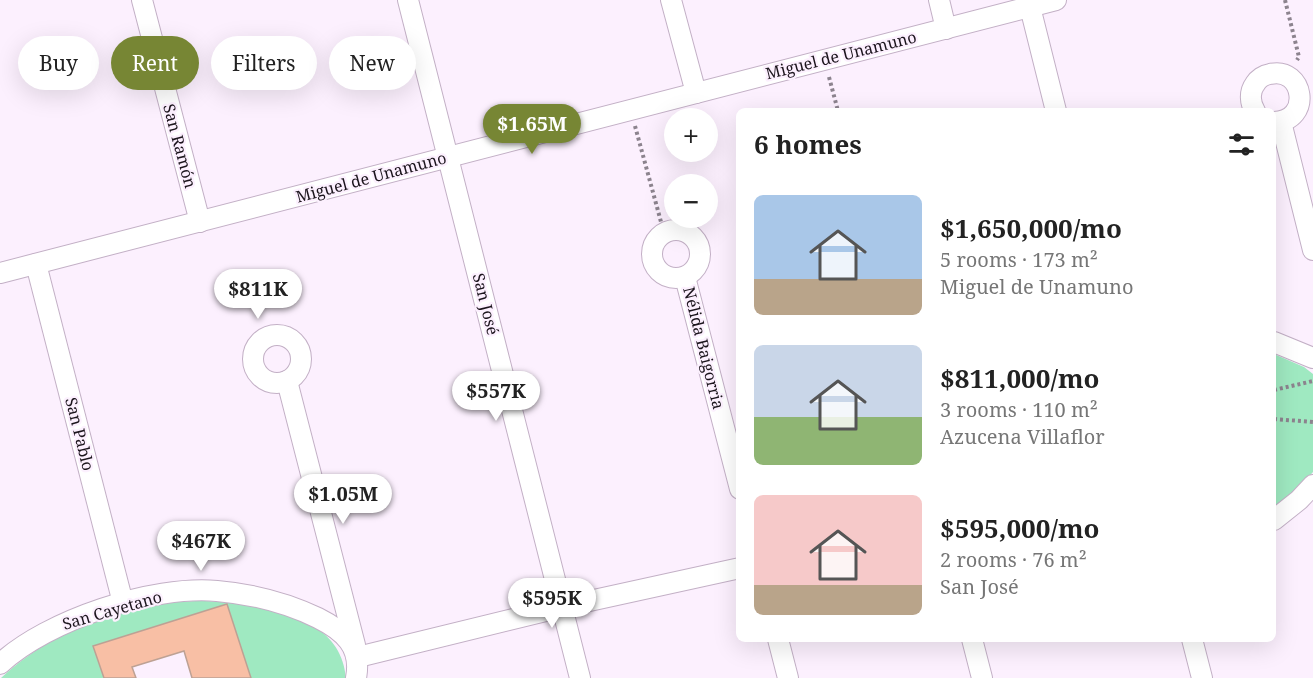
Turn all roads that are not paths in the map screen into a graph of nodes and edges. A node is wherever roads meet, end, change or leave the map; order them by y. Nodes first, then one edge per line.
1 (142, 0) edge
2 (408, 0) edge
3 (672, 0) edge
4 (939, 0) edge
5 (1056, 0) edge
6 (1030, 7) junction
7 (946, 28) junction
8 (696, 93) junction
9 (1055, 108) edge
10 (1254, 108) edge
11 (1277, 122) edge
12 (449, 157) junction
13 (200, 222) junction
14 (1313, 250) edge
15 (36, 264) junction
16 (0, 273) edge
17 (685, 277) junction
18 (1276, 343) edge
19 (1313, 358) edge
20 (287, 381) dead end
21 (736, 474) edge
22 (1313, 485) edge
23 (1276, 518) edge
24 (736, 569) edge
25 (123, 603) junction
26 (562, 608) junction
27 (779, 642) edge
28 (973, 642) edge
29 (1193, 642) edge
30 (358, 657) junction
31 (0, 664) edge
32 (356, 678) edge
33 (363, 678) edge
34 (580, 678) edge
35 (788, 678) edge
36 (982, 678) edge
37 (1202, 678) edge

1 - 13 street, San Ramón
2 - 12 street, San José
3 - 8 street
4 - 7 street
5 - 6 street, Miguel de Unamuno
6 - 7 street, Miguel de Unamuno
6 - 9 street
7 - 8 street, Miguel de Unamuno
8 - 12 street, Miguel de Unamuno
10 - 11 street
11 - 14 street
12 - 13 street, Miguel de Unamuno
12 - 26 street, San José
13 - 15 street, Miguel de Unamuno
15 - 16 street, Miguel de Unamuno
15 - 25 street, San Pablo
17 - 17 street, Nélida Baigorria
17 - 21 street, Nélida Baigorria
18 - 19 street
20 - 30 street
22 - 23 street
24 - 26 street
25 - 30 street, San Cayetano
25 - 31 street, San Cayetano
26 - 30 street
26 - 34 street, San José
27 - 35 street
28 - 36 street
29 - 37 street
30 - 32 street
30 - 33 street

